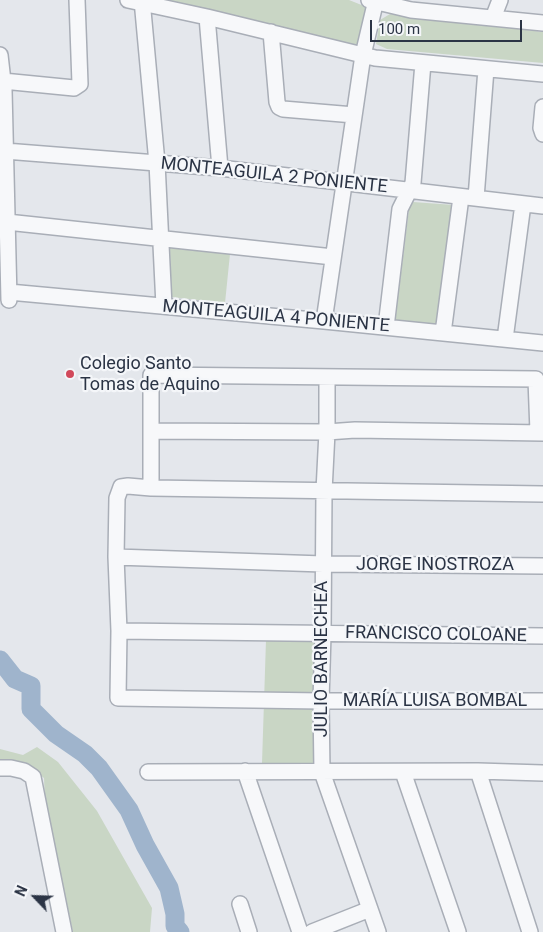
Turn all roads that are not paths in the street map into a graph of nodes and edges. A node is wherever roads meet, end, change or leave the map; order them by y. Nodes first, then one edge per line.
1 (77, 0) edge
2 (500, 0) edge
3 (137, 1) edge
4 (373, 1) edge
5 (439, 6) edge
6 (207, 17) junction
7 (493, 18) junction
8 (543, 23) edge
9 (271, 32) junction
10 (0, 55) edge
11 (363, 55) junction
12 (423, 63) junction
13 (486, 68) junction
14 (543, 74) edge
15 (3, 81) junction
16 (543, 107) edge
17 (354, 115) junction
18 (543, 134) edge
19 (5, 151) junction
20 (157, 163) junction
21 (220, 168) junction
22 (343, 184) junction
23 (410, 191) junction
24 (468, 198) junction
25 (523, 204) junction
26 (543, 206) edge
27 (7, 222) junction
28 (161, 238) junction
29 (333, 257) junction
30 (164, 306) junction
31 (324, 321) junction
32 (386, 327) junction
33 (443, 333) junction
34 (505, 339) junction
35 (543, 343) edge
36 (326, 377) junction
37 (151, 431) junction
38 (327, 432) junction
39 (541, 432) edge
40 (152, 488) junction
41 (324, 490) junction
42 (543, 494) edge
43 (116, 557) junction
44 (323, 564) junction
45 (543, 566) edge
46 (119, 631) junction
47 (324, 634) junction
48 (543, 636) edge
49 (321, 701) junction
50 (543, 701) edge
51 (0, 768) edge
52 (245, 771) junction
53 (478, 771) junction
54 (148, 772) dead end
55 (322, 772) junction
56 (403, 772) junction
57 (543, 773) edge
58 (240, 904) dead end
59 (370, 909) junction
60 (64, 932) edge
61 (249, 932) edge
62 (300, 932) edge
63 (312, 932) edge
64 (378, 932) edge
65 (458, 932) edge
66 (530, 932) edge

1 - 15 street
2 - 7 street
3 - 6 street
3 - 20 street
4 - 5 street
4 - 11 street
5 - 7 street
6 - 9 street
6 - 21 street
7 - 8 street
9 - 11 street
9 - 17 street
10 - 15 street
11 - 12 street
11 - 17 street
12 - 13 street
12 - 23 street
13 - 14 street
13 - 24 street
15 - 19 street
16 - 18 street
17 - 22 street
19 - 20 street, MONTEAGUILA 2 PONIENTE
19 - 27 street
20 - 21 street, MONTEAGUILA 2 PONIENTE
20 - 28 street
21 - 22 street, MONTEAGUILA 2 PONIENTE
22 - 23 street, MONTEAGUILA 2 PONIENTE
22 - 29 street
23 - 24 street, MONTEAGUILA 2 PONIENTE
23 - 32 street
24 - 25 street, MONTEAGUILA 2 PONIENTE
24 - 33 street
25 - 26 street, MONTEAGUILA 2 PONIENTE
25 - 34 street
27 - 28 street
27 - 30 street, MONTEAGUILA 4 PONIENTE
28 - 29 street
28 - 30 street
29 - 31 street
30 - 31 street, MONTEAGUILA 4 PONIENTE
31 - 32 street, MONTEAGUILA 4 PONIENTE
32 - 33 street, MONTEAGUILA 4 PONIENTE
33 - 34 street, MONTEAGUILA 4 PONIENTE
34 - 35 street, MONTEAGUILA 4 PONIENTE
36 - 37 street
36 - 38 street, JULIO BARNECHEA
36 - 39 street
37 - 38 street
37 - 40 street
38 - 39 street
38 - 41 street, JULIO BARNECHEA
40 - 41 street
40 - 43 street
41 - 42 street
41 - 44 street, JULIO BARNECHEA
43 - 44 street, JORGE INOSTROZA
43 - 46 street
44 - 45 street, JORGE INOSTROZA
44 - 47 street, JULIO BARNECHEA
46 - 47 street, FRANCISCO COLOANE
46 - 49 street, MARÍA LUISA BOMBAL
47 - 48 street, FRANCISCO COLOANE
47 - 49 street, JULIO BARNECHEA
49 - 50 street, MARÍA LUISA BOMBAL
49 - 55 street, JULIO BARNECHEA
51 - 60 street
52 - 54 street
52 - 55 street
52 - 62 street
53 - 56 street
53 - 57 street
53 - 66 street
55 - 56 street
55 - 59 street, JULIO BARNECHEA
56 - 65 street
58 - 61 street
59 - 63 street
59 - 64 street, JULIO BARNECHEA

